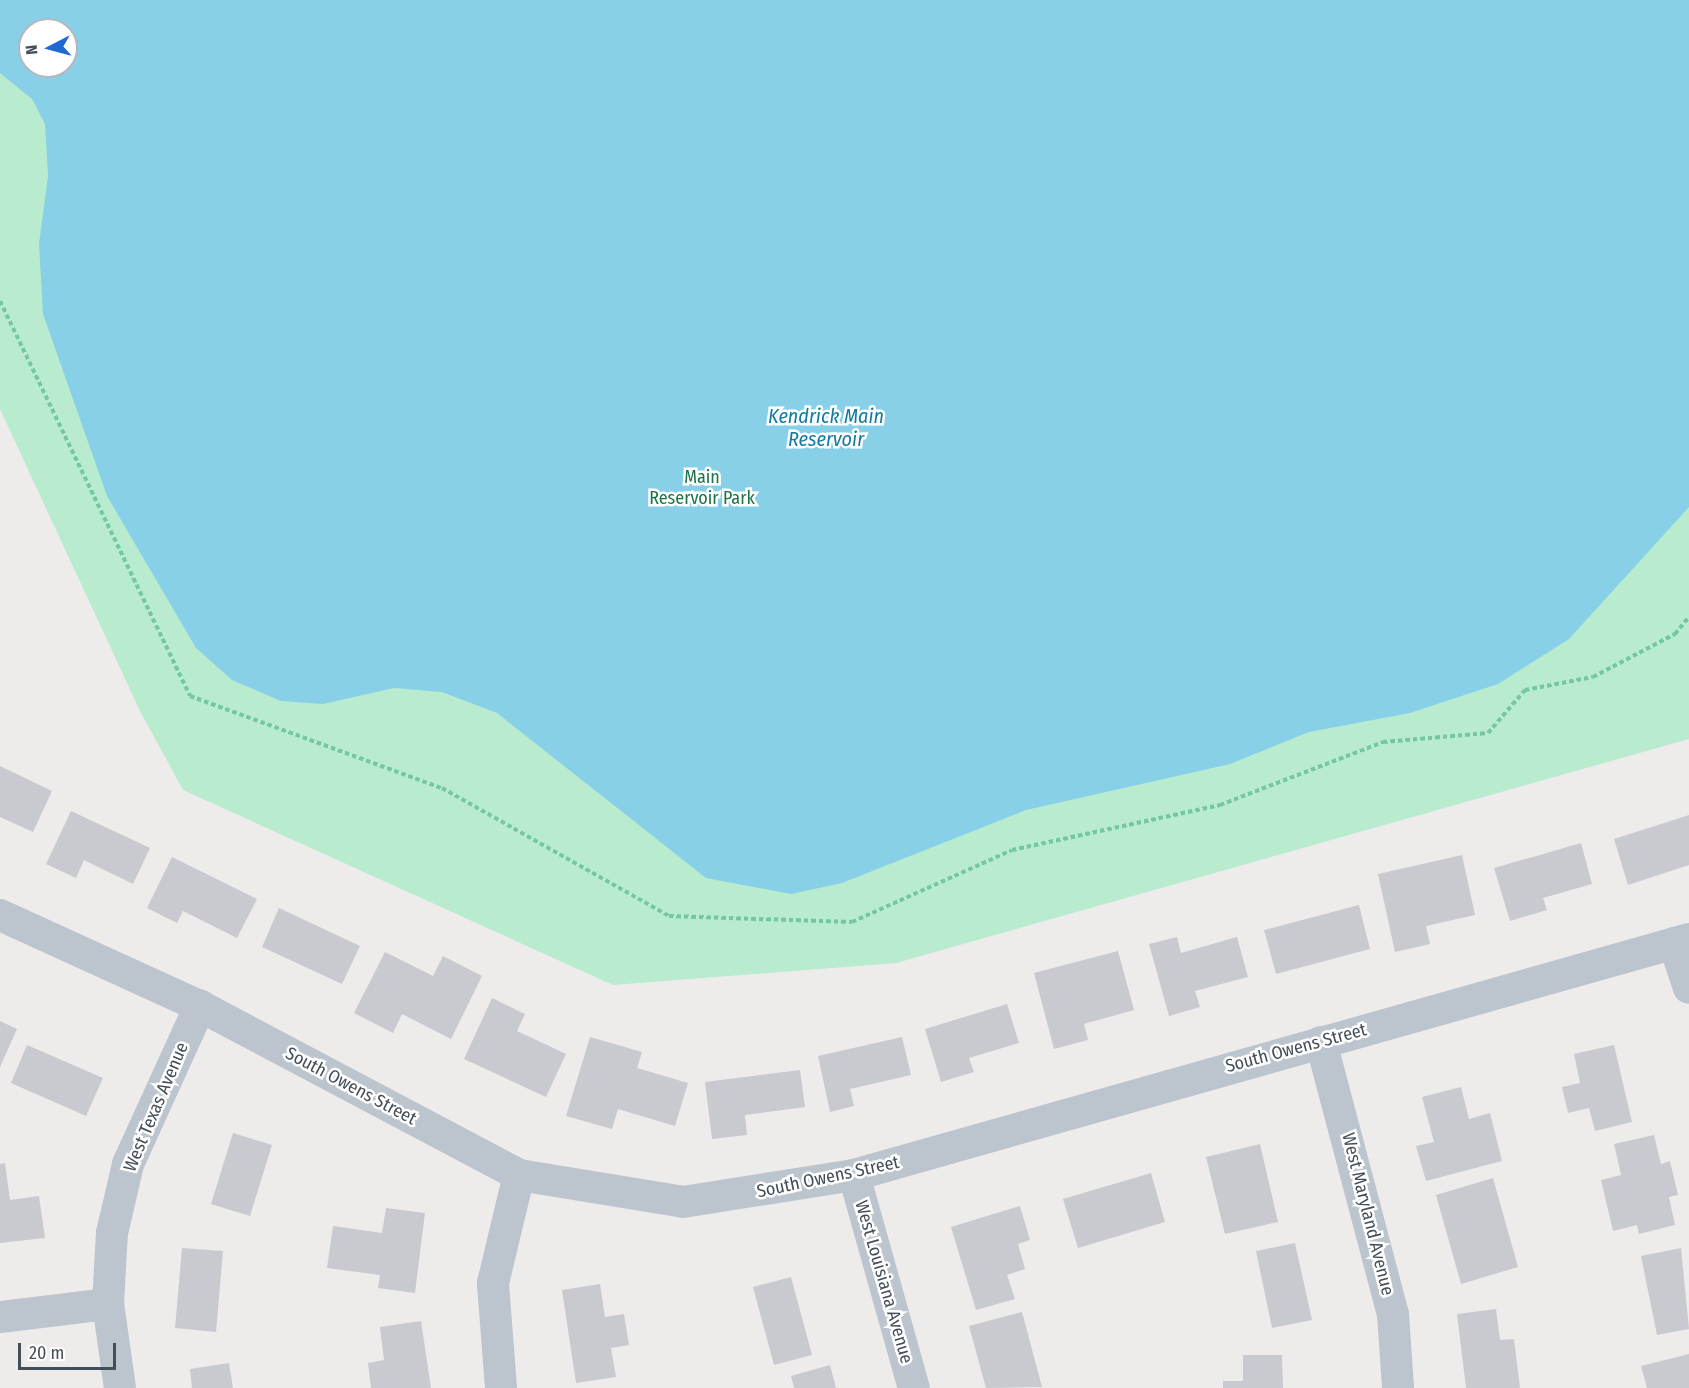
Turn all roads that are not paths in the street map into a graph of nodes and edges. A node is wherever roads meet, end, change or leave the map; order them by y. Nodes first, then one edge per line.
1 (0, 915) edge
2 (1682, 941) edge
3 (1689, 988) edge
4 (200, 1006) junction
5 (1321, 1042) junction
6 (519, 1175) junction
7 (854, 1175) junction
8 (108, 1304) junction
9 (0, 1317) edge
10 (120, 1388) edge
11 (501, 1388) edge
12 (914, 1388) edge
13 (1398, 1388) edge

1 - 4 street, South Owens Street
2 - 3 street
2 - 5 street, South Owens Street
4 - 6 street, South Owens Street
4 - 8 street, West Texas Avenue
5 - 7 street, South Owens Street
5 - 13 street, West Maryland Avenue
6 - 7 street, South Owens Street
6 - 11 street
7 - 12 street, West Louisiana Avenue
8 - 9 street
8 - 10 street, West Texas Avenue

